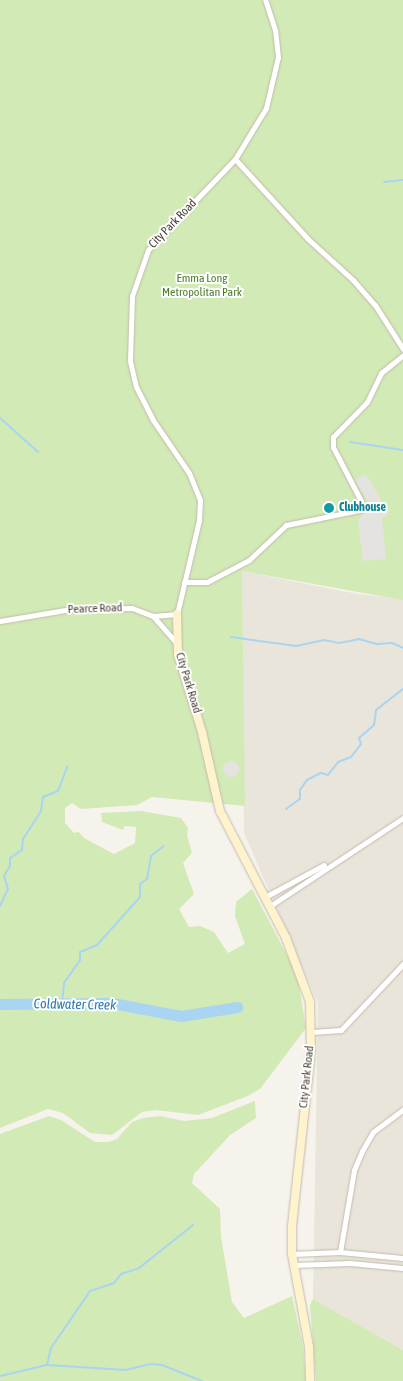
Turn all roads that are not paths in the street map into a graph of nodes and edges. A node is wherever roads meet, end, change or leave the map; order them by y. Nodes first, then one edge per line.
1 (265, 0) edge
2 (235, 158) junction
3 (403, 350) edge
4 (403, 355) edge
5 (184, 582) junction
6 (177, 614) junction
7 (153, 616) junction
8 (0, 621) edge
9 (176, 642) junction
10 (403, 818) edge
11 (332, 862) junction
12 (265, 897) junction
13 (270, 906) junction
14 (403, 964) edge
15 (312, 1032) junction
16 (403, 1109) edge
17 (340, 1252) junction
18 (292, 1254) junction
19 (403, 1258) edge
20 (294, 1265) junction
21 (403, 1268) edge
22 (310, 1381) edge

1 - 2 street, City Park Road
2 - 3 street
2 - 5 street, City Park Road
4 - 5 street
5 - 6 street, City Park Road
6 - 7 street
6 - 9 street, City Park Road
7 - 8 street, Pearce Road
7 - 9 street
9 - 12 street, City Park Road
10 - 11 street
11 - 12 street
11 - 13 street
12 - 13 street, City Park Road
13 - 15 street, City Park Road
14 - 15 street
15 - 18 street, City Park Road
16 - 17 street
17 - 18 street
17 - 19 street
18 - 20 street, City Park Road
20 - 21 street
20 - 22 street, City Park Road

